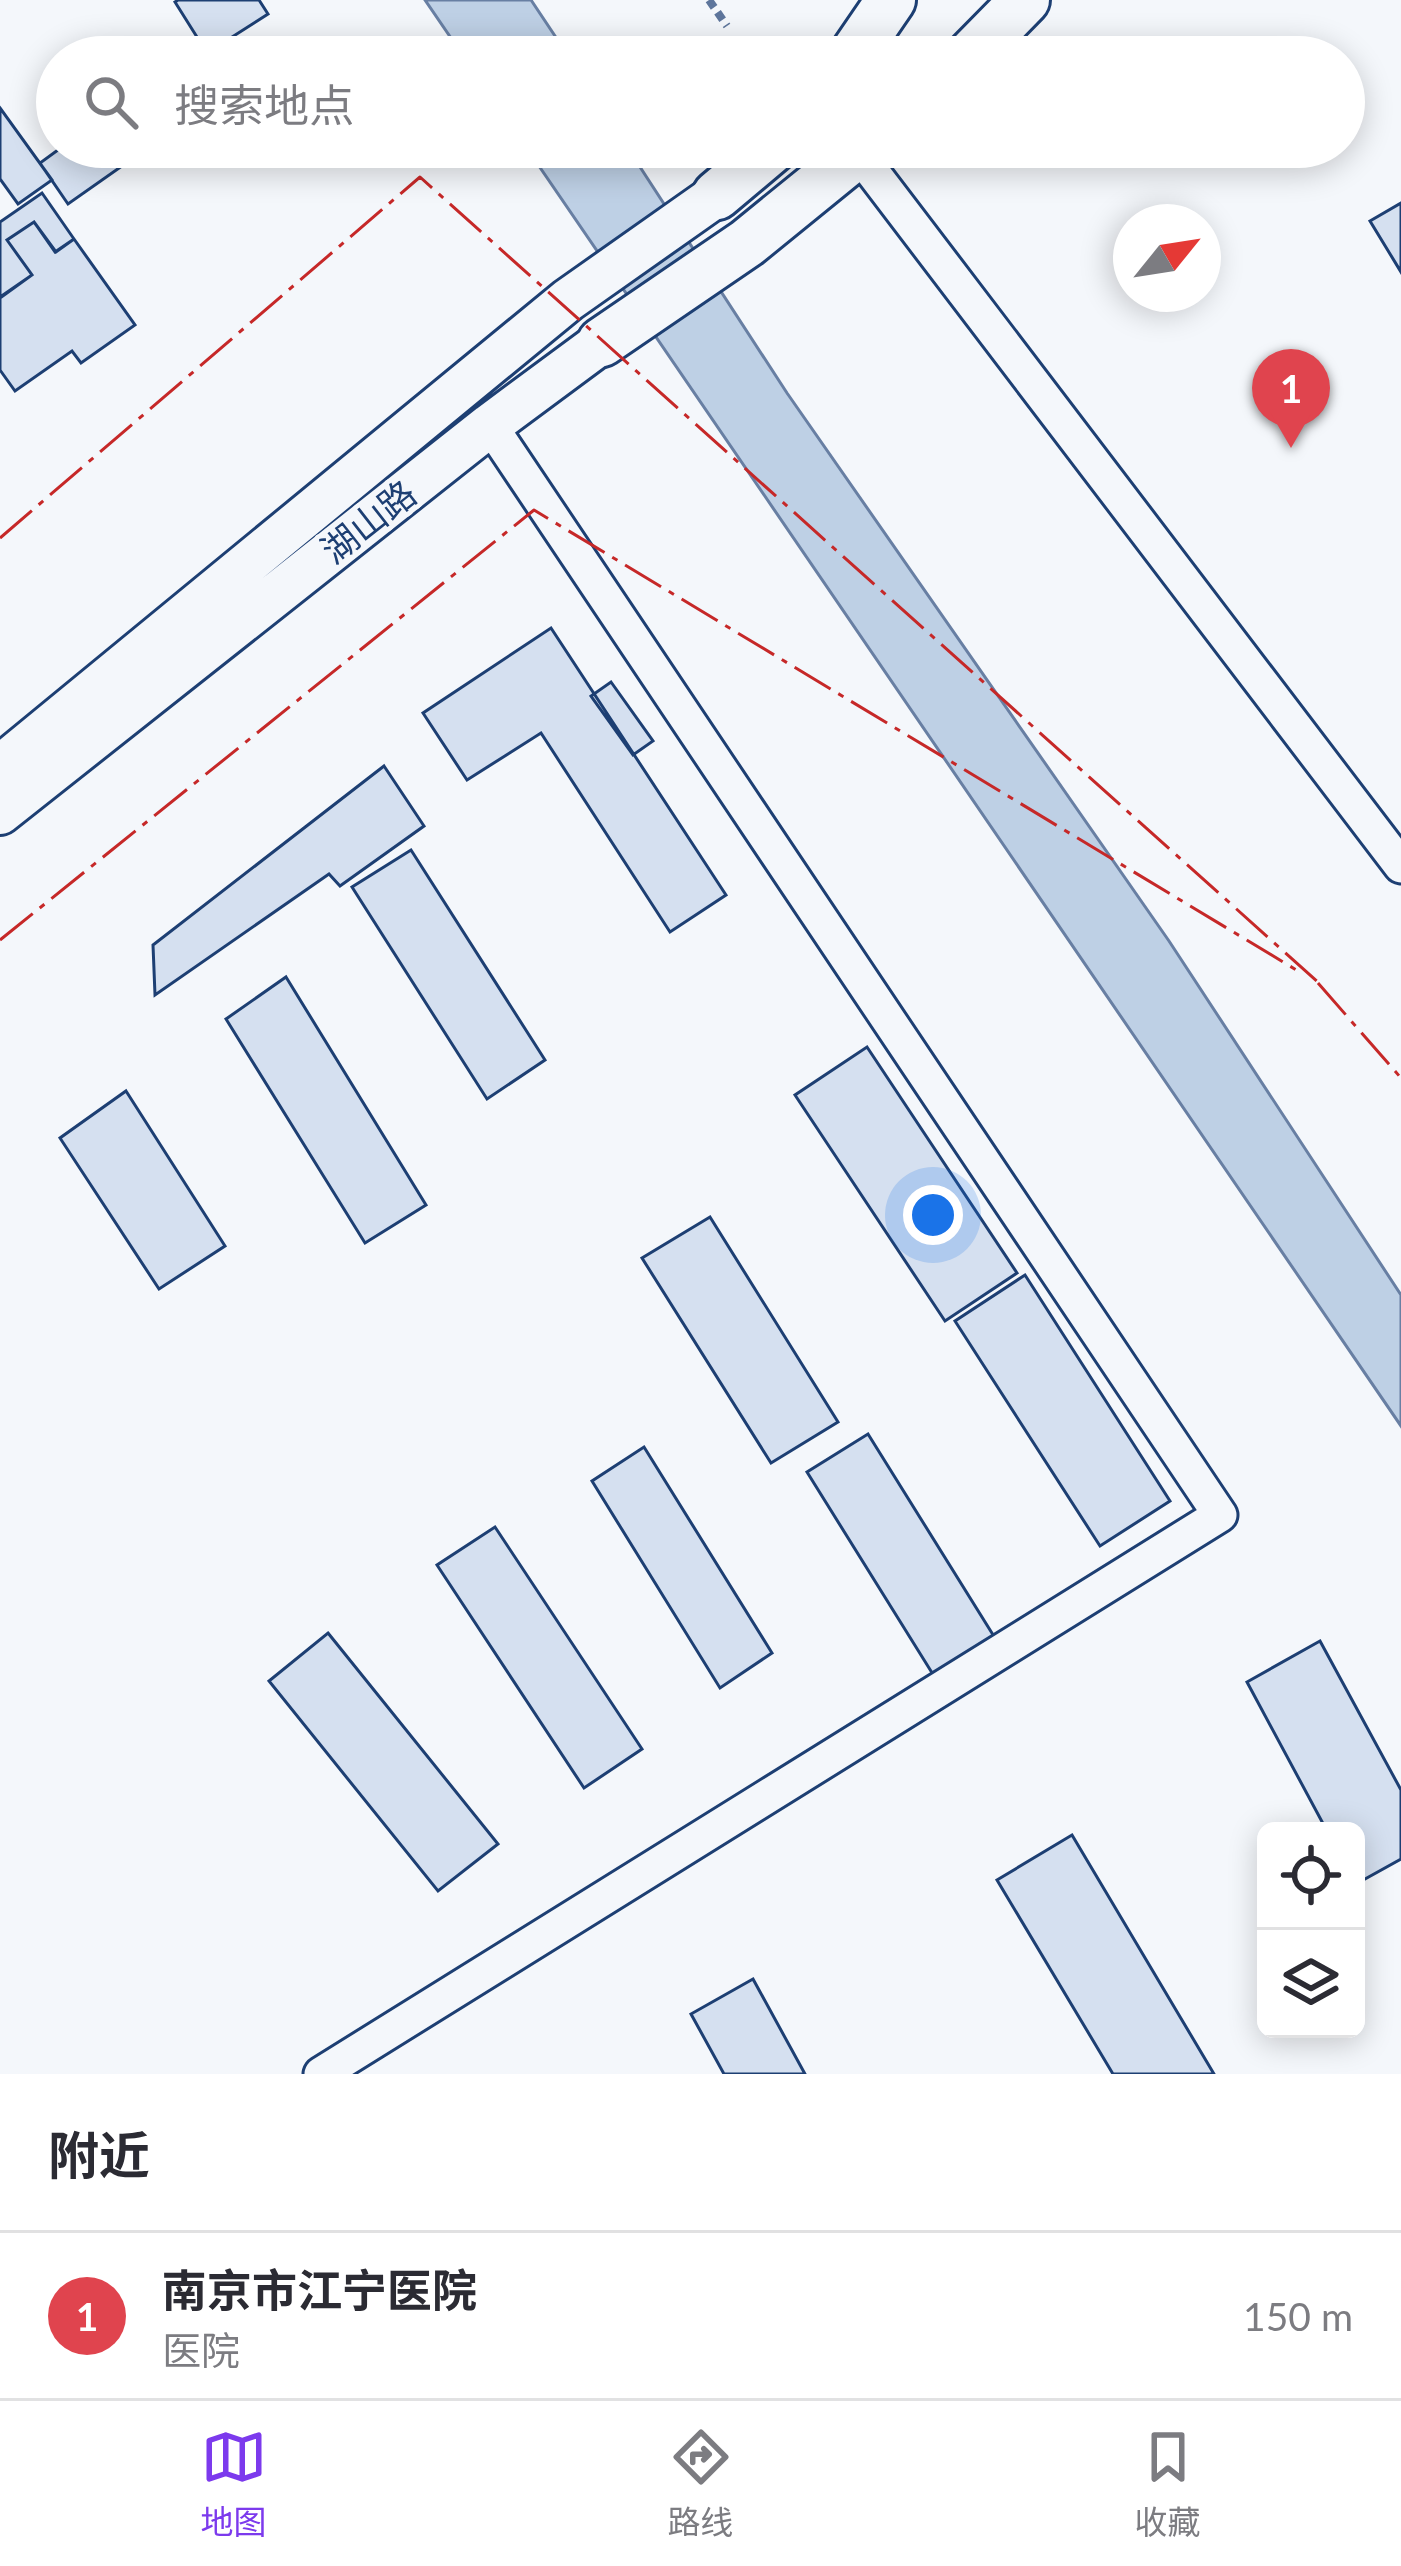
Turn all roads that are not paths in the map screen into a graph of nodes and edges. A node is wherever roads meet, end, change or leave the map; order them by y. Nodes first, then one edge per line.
1 (891, 0) edge
2 (1025, 0) edge
3 (866, 36) edge
4 (990, 36) edge
5 (749, 168) edge
6 (840, 168) edge
7 (876, 168) edge
8 (717, 195) joint
9 (602, 342) joint
10 (490, 425) junction
11 (0, 766) edge
12 (0, 813) edge
13 (1401, 866) edge
14 (321, 2074) edge

1 - 3 main road
2 - 4 main road
5 - 8 main road
6 - 9 main road, 湖山路
7 - 13 street
8 - 11 street, 湖山路
9 - 10 street, 湖山路
10 - 12 street, 湖山路
10 - 14 street

